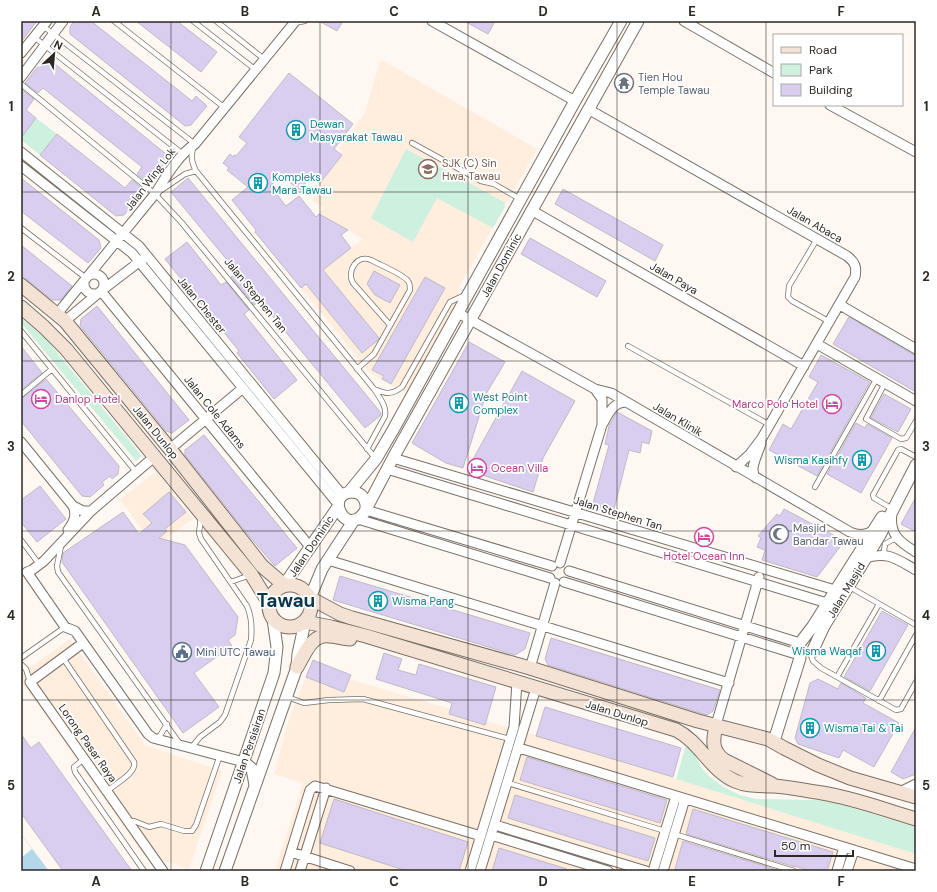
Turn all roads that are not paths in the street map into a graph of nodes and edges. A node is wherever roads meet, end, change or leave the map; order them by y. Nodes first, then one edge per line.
1 (63, 21) edge
2 (114, 21) edge
3 (193, 21) edge
4 (216, 21) edge
5 (305, 21) edge
6 (432, 21) edge
7 (621, 21) edge
8 (638, 21) edge
9 (684, 21) edge
10 (292, 22) edge
11 (45, 23) edge
12 (53, 34) junction
13 (34, 37) junction
14 (44, 45) junction
15 (21, 53) edge
16 (264, 59) junction
17 (256, 70) junction
18 (773, 72) edge
19 (21, 77) edge
20 (21, 84) edge
21 (575, 101) junction
22 (832, 106) edge
23 (225, 108) junction
24 (588, 109) junction
25 (195, 144) junction
26 (412, 144) dead end
27 (21, 152) edge
28 (916, 152) edge
29 (183, 154) junction
30 (21, 166) edge
31 (196, 171) junction
32 (155, 194) junction
33 (521, 199) junction
34 (531, 210) junction
35 (21, 228) edge
36 (123, 233) junction
37 (817, 239) junction
38 (116, 241) junction
39 (147, 256) junction
40 (139, 262) junction
41 (86, 278) junction
42 (21, 285) edge
43 (101, 291) junction
44 (470, 292) junction
45 (840, 304) junction
46 (21, 307) edge
47 (458, 313) junction
48 (61, 317) junction
49 (470, 320) junction
50 (830, 322) junction
51 (390, 325) junction
52 (21, 331) edge
53 (817, 344) junction
54 (628, 346) dead end
55 (66, 349) junction
56 (916, 349) edge
57 (804, 366) junction
58 (357, 368) junction
59 (52, 370) junction
60 (881, 381) junction
61 (243, 388) junction
62 (374, 389) junction
63 (595, 389) junction
64 (21, 395) edge
65 (916, 401) edge
66 (625, 402) junction
67 (206, 419) junction
68 (147, 420) junction
69 (916, 421) edge
70 (602, 425) junction
71 (770, 425) junction
72 (762, 438) junction
73 (21, 442) edge
74 (170, 449) junction
75 (367, 449) junction
76 (154, 457) junction
77 (916, 457) edge
78 (393, 458) junction
79 (376, 459) junction
80 (916, 465) edge
81 (736, 467) junction
82 (388, 469) junction
83 (137, 473) junction
84 (756, 478) junction
85 (382, 479) junction
86 (815, 487) dead end
87 (342, 500) junction
88 (73, 506) junction
89 (91, 510) junction
90 (366, 510) junction
91 (890, 510) junction
92 (576, 513) junction
93 (201, 514) junction
94 (356, 519) junction
95 (572, 525) junction
96 (873, 531) junction
97 (21, 540) edge
98 (898, 540) junction
99 (61, 543) junction
100 (311, 548) junction
101 (916, 552) edge
102 (885, 555) junction
103 (866, 558) junction
104 (36, 560) junction
105 (328, 560) junction
106 (556, 565) junction
107 (761, 568) junction
108 (916, 570) edge
109 (569, 571) junction
110 (24, 574) edge
111 (251, 574) junction
112 (556, 581) junction
113 (758, 581) junction
114 (231, 582) junction
115 (284, 585) junction
116 (848, 586) junction
117 (835, 590) junction
118 (310, 598) junction
119 (269, 603) junction
120 (828, 603) junction
121 (879, 604) junction
122 (273, 619) junction
123 (304, 622) junction
124 (916, 624) edge
125 (542, 626) junction
126 (745, 626) junction
127 (65, 627) junction
128 (916, 635) edge
129 (366, 636) junction
130 (741, 637) junction
131 (83, 643) junction
132 (800, 643) junction
133 (812, 653) junction
134 (798, 656) junction
135 (21, 658) edge
136 (63, 658) junction
137 (501, 661) junction
138 (21, 664) edge
139 (297, 667) junction
140 (530, 668) junction
141 (837, 677) junction
142 (30, 682) junction
143 (517, 682) junction
144 (916, 682) edge
145 (729, 683) junction
146 (536, 688) junction
147 (286, 697) junction
148 (879, 701) junction
149 (167, 724) junction
150 (716, 725) junction
151 (523, 734) junction
152 (511, 735) junction
153 (158, 739) junction
154 (774, 741) junction
155 (181, 745) junction
156 (191, 748) junction
157 (519, 748) junction
158 (220, 755) junction
159 (84, 759) junction
160 (244, 762) junction
161 (508, 783) junction
162 (916, 784) edge
163 (255, 786) junction
164 (775, 786) junction
165 (326, 788) junction
166 (107, 791) junction
167 (900, 792) junction
168 (681, 797) junction
169 (916, 797) edge
170 (916, 819) edge
171 (129, 822) junction
172 (495, 824) junction
173 (665, 831) junction
174 (674, 834) junction
175 (492, 835) junction
176 (481, 836) junction
177 (844, 847) junction
178 (854, 850) junction
179 (291, 852) junction
180 (305, 857) junction
181 (916, 869) edge
182 (144, 871) edge
183 (163, 871) edge
184 (206, 871) edge
185 (225, 871) edge
186 (285, 871) edge
187 (300, 871) edge
188 (350, 871) edge
189 (470, 871) edge
190 (480, 871) edge
191 (608, 871) edge
192 (646, 871) edge
193 (653, 871) edge
194 (663, 871) edge
195 (794, 871) edge
196 (837, 871) edge
197 (847, 871) edge

1 - 12 street
2 - 23 lane
3 - 17 lane
4 - 16 lane
5 - 10 lane
6 - 21 street
7 - 21 street, Jalan Dominic
8 - 24 street, Jalan Dominic
9 - 18 street
10 - 16 street, Jalan Wing Lok
11 - 12 lane
11 - 13 street
12 - 14 street
12 - 25 lane
13 - 14 lane
13 - 15 street
14 - 19 street
14 - 29 lane
16 - 17 street, Jalan Wing Lok
17 - 23 street, Jalan Wing Lok
20 - 32 lane, Jalan Stephen Tan
21 - 24 street
21 - 33 street, Jalan Dominic
22 - 28 street
23 - 25 street, Jalan Wing Lok
24 - 34 street, Jalan Dominic
24 - 37 street, Jalan Abaca
25 - 29 street, Jalan Wing Lok
25 - 31 lane
26 - 33 lane
27 - 36 street, Jalan Chester
29 - 32 street, Jalan Wing Lok
30 - 38 street, Jalan Chester
31 - 32 lane
31 - 58 lane
32 - 36 street, Jalan Wing Lok
32 - 75 lane, Jalan Stephen Tan
33 - 44 street, Jalan Dominic
34 - 49 street, Jalan Dominic
34 - 57 street, Jalan Paya
35 - 41 lane
36 - 38 street, Jalan Wing Lok
36 - 39 street, Jalan Chester
37 - 45 street, Jalan Abaca
37 - 50 lane
38 - 40 street, Jalan Chester
38 - 41 street, Jalan Wing Lok
39 - 40 street
39 - 87 street, Jalan Chester
40 - 43 street
40 - 61 street, Jalan Chester
41 - 43 street
41 - 43 street
41 - 48 street, Jalan Wing Lok
42 - 48 main road, Jalan Dunlop
43 - 48 street
43 - 67 street, Jalan Cole Adams
44 - 47 street, Jalan Dominic
44 - 62 lane
45 - 50 street, Jalan Abaca
45 - 56 street
46 - 55 main road, Jalan Dunlop
47 - 49 street, Jalan Klinik
47 - 79 street, Jalan Dominic
48 - 55 main road
48 - 68 main road, Jalan Dunlop
49 - 63 street, Jalan Klinik
49 - 78 street, Jalan Dominic
50 - 53 street, Jalan Abaca
51 - 51 lane
51 - 58 lane
52 - 59 lane
53 - 57 street, Jalan Abaca
53 - 60 street
54 - 71 lane
55 - 76 main road, Jalan Dunlop
57 - 71 street, Jalan Abaca
58 - 62 lane
59 - 64 lane
59 - 83 lane
60 - 65 street
60 - 69 lane
60 - 86 lane
61 - 67 street
61 - 87 street, Jalan Chester
62 - 75 lane
63 - 66 street, Jalan Klinik
63 - 70 street
66 - 70 street
66 - 81 street, Jalan Klinik
67 - 74 street
67 - 100 street, Jalan Cole Adams
68 - 74 main road, Jalan Dunlop
68 - 76 main road
70 - 92 street
71 - 72 street, Jalan Abaca
72 - 81 street
72 - 84 street
73 - 88 street
74 - 115 main road, Jalan Dunlop
75 - 79 lane, Jalan Stephen Tan
76 - 83 street
76 - 93 main road, Jalan Dunlop
77 - 91 lane
78 - 82 street, Jalan Dominic
78 - 92 street, Jalan Stephen Tan
79 - 85 street
79 - 87 street, Jalan Dominic
80 - 91 street, Jalan Masjid
81 - 84 street, Jalan Klinik
82 - 85 street, Jalan Dominic
82 - 95 street
83 - 89 street
84 - 96 street, Jalan Klinik
85 - 90 street, Jalan Dominic
87 - 90 street
87 - 94 street
87 - 100 street, Jalan Dominic
88 - 89 street
88 - 104 street
89 - 99 street
90 - 94 street
90 - 106 street
91 - 96 street
91 - 98 street
91 - 103 street, Jalan Masjid
92 - 95 street
92 - 107 street, Jalan Stephen Tan
93 - 111 main road, Jalan Dunlop
93 - 114 lane
94 - 105 street, Jalan Dominic
94 - 112 street
95 - 106 street
95 - 113 street
96 - 117 street
97 - 104 lane
98 - 101 street
98 - 102 lane
99 - 110 street
99 - 149 lane
100 - 115 street, Jalan Dominic
102 - 103 street
102 - 108 street
103 - 116 street, Jalan Masjid
104 - 110 street
105 - 118 street, Jalan Dominic
105 - 125 street
106 - 109 street
106 - 112 street
107 - 113 street
107 - 117 street, Jalan Stephen Tan
109 - 112 street
109 - 126 street
110 - 127 street
111 - 114 lane
111 - 119 main road, Jalan Dunlop
112 - 125 street
112 - 130 street
113 - 120 street
113 - 126 street
114 - 156 lane
115 - 118 main road
115 - 119 main road
116 - 121 lane
116 - 133 street, Jalan Masjid
117 - 120 street
118 - 123 main road
118 - 137 main road, Jalan Dunlop
119 - 122 main road
120 - 132 street
121 - 124 lane
121 - 141 lane
122 - 123 main road
122 - 160 street, Jalan Persisiran
123 - 129 main road, Jalan Dunlop
123 - 139 street, Jalan Persisiran
125 - 140 street
125 - 145 street
126 - 130 street
126 - 132 street
127 - 131 street
127 - 135 lane
128 - 148 lane
129 - 139 main road
129 - 143 main road, Jalan Dunlop
130 - 134 street
130 - 145 street
131 - 136 street
131 - 153 street
132 - 133 street
132 - 134 street
133 - 134 street
133 - 141 lane
134 - 154 street
136 - 142 street
136 - 166 lane
137 - 140 main road, Jalan Dunlop
137 - 146 main road
138 - 142 lane
139 - 147 street, Jalan Persisiran
140 - 150 main road, Jalan Dunlop
141 - 148 lane
142 - 159 street, Lorong Pasar Raya
143 - 146 main road, Jalan Dunlop
143 - 152 street
144 - 148 lane
145 - 150 street
146 - 151 street
146 - 164 main road, Jalan Dunlop
147 - 152 lane
147 - 163 street, Jalan Persisiran
149 - 153 lane
149 - 155 lane
150 - 154 main road, Jalan Dunlop
150 - 164 main road
151 - 152 street
151 - 157 street
152 - 176 street
153 - 155 street
154 - 167 main road, Jalan Dunlop
155 - 156 street
156 - 158 street
157 - 161 street
157 - 168 street
158 - 160 street
158 - 171 lane
159 - 166 street, Lorong Pasar Raya
159 - 182 lane
160 - 163 street
160 - 184 street, Jalan Persisiran
161 - 172 street
161 - 173 lane
162 - 167 street
163 - 185 street, Jalan Persisiran
164 - 170 main road, Jalan Dunlop
165 - 176 street
165 - 179 street
165 - 180 street
166 - 171 street, Lorong Pasar Raya
167 - 169 main road, Jalan Dunlop
168 - 173 street
168 - 174 street
168 - 177 street
171 - 183 street, Lorong Pasar Raya
172 - 175 street
172 - 192 street
173 - 193 street
174 - 194 street
174 - 195 lane
175 - 190 street
175 - 191 street
176 - 189 street
177 - 178 street
177 - 196 street
178 - 181 street
178 - 197 street
179 - 180 street
179 - 186 street
180 - 187 street
180 - 188 street

